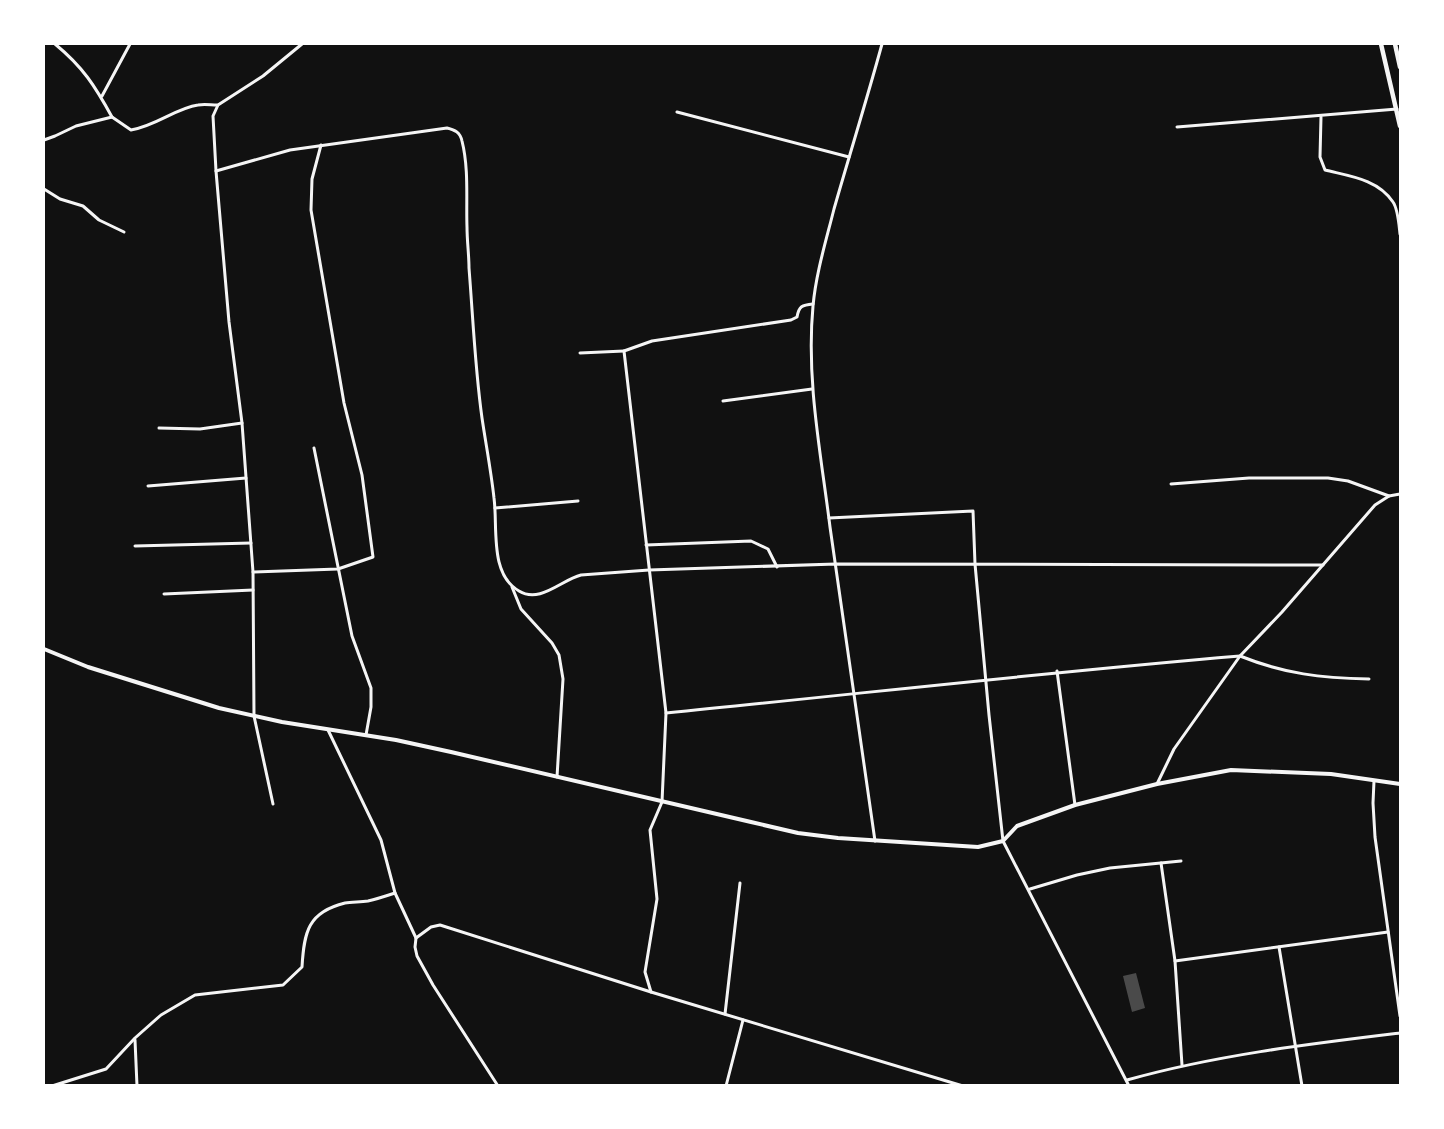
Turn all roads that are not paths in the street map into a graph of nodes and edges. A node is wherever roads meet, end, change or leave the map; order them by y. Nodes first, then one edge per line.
1 (56, 44) edge
2 (130, 44) edge
3 (302, 44) edge
4 (882, 44) edge
5 (1382, 44) edge
6 (1395, 44) edge
7 (1401, 67) edge
8 (102, 96) junction
9 (218, 105) junction
10 (1396, 109) junction
11 (677, 112) dead end
12 (112, 117) junction
13 (1321, 117) junction
14 (1401, 126) edge
15 (1177, 127) dead end
16 (44, 140) edge
17 (321, 145) junction
18 (849, 157) junction
19 (216, 171) junction
20 (44, 189) edge
21 (124, 232) dead end
22 (1401, 234) edge
23 (813, 304) junction
24 (624, 351) junction
25 (580, 353) dead end
26 (812, 389) junction
27 (723, 401) dead end
28 (242, 423) junction
29 (159, 428) dead end
30 (314, 448) dead end
31 (246, 478) junction
32 (1171, 484) dead end
33 (148, 486) dead end
34 (1401, 494) edge
35 (1389, 496) junction
36 (578, 501) dead end
37 (495, 508) junction
38 (829, 518) junction
39 (251, 543) junction
40 (135, 546) dead end
41 (646, 546) junction
42 (836, 564) junction
43 (975, 564) junction
44 (1323, 565) junction
45 (777, 567) junction
46 (338, 568) junction
47 (649, 570) junction
48 (254, 573) junction
49 (512, 586) junction
50 (254, 590) junction
51 (164, 594) dead end
52 (44, 649) edge
53 (1240, 656) junction
54 (1057, 671) junction
55 (986, 680) junction
56 (1369, 680) dead end
57 (853, 695) junction
58 (666, 713) junction
59 (254, 716) junction
60 (328, 729) junction
61 (366, 735) junction
62 (557, 777) junction
63 (1374, 781) junction
64 (1157, 784) junction
65 (1401, 784) edge
66 (662, 802) junction
67 (273, 804) dead end
68 (1075, 805) junction
69 (875, 841) junction
70 (1003, 841) junction
71 (1181, 861) dead end
72 (1161, 863) junction
73 (740, 883) dead end
74 (1029, 888) junction
75 (395, 893) junction
76 (1388, 932) junction
77 (416, 938) junction
78 (1279, 947) junction
79 (1175, 961) junction
80 (651, 992) junction
81 (725, 1014) junction
82 (1401, 1016) edge
83 (743, 1020) junction
84 (1401, 1033) edge
85 (135, 1038) junction
86 (1297, 1046) junction
87 (1182, 1065) junction
88 (1127, 1080) junction
89 (52, 1086) edge
90 (137, 1086) edge
91 (498, 1086) edge
92 (726, 1086) edge
93 (963, 1086) edge
94 (1130, 1086) edge
95 (1302, 1086) edge

1 - 8 street
2 - 8 street
3 - 9 street
4 - 18 street
5 - 10 highway
6 - 7 highway
8 - 12 street
9 - 12 street
9 - 19 street
10 - 13 street
10 - 14 highway
11 - 18 street
12 - 16 street
13 - 15 street
13 - 22 street
17 - 19 street
17 - 37 street
17 - 46 street
18 - 23 street
19 - 28 street
20 - 21 street
23 - 24 street
23 - 26 street
24 - 25 street
24 - 41 street
26 - 27 street
26 - 38 street
28 - 29 street
28 - 31 street
30 - 46 street
31 - 33 street
31 - 39 street
32 - 35 street
34 - 35 street
35 - 44 street
36 - 37 street
37 - 49 street
38 - 42 street
38 - 43 street
39 - 40 street
39 - 48 street
41 - 45 street
41 - 47 street
42 - 43 street
42 - 45 street
42 - 57 street
43 - 44 street
43 - 55 street
44 - 53 street
45 - 47 street
46 - 48 street
46 - 61 street
47 - 49 street
47 - 58 street
48 - 50 street
49 - 62 street
50 - 51 street
50 - 59 street
52 - 59 main road
53 - 54 street
53 - 56 street
53 - 64 street
54 - 55 street
54 - 68 street
55 - 57 street
55 - 70 street
57 - 58 street
57 - 69 street
58 - 66 street
59 - 60 main road
59 - 67 street
60 - 61 main road
60 - 75 street
61 - 62 main road
62 - 66 main road
63 - 64 main road
63 - 65 main road
63 - 76 street
64 - 68 main road
66 - 69 main road
66 - 80 street
68 - 70 main road
69 - 70 main road
70 - 74 street
71 - 72 street
72 - 74 street
72 - 79 street
73 - 81 street
74 - 88 street
75 - 77 street
75 - 85 street
76 - 78 street
76 - 82 street
77 - 80 street
77 - 91 street
78 - 79 street
78 - 86 street
79 - 87 street
80 - 81 street
81 - 83 street
83 - 92 street
83 - 93 street
84 - 86 street
85 - 89 street
85 - 90 street
86 - 87 street
86 - 95 street
87 - 88 street
88 - 94 street

